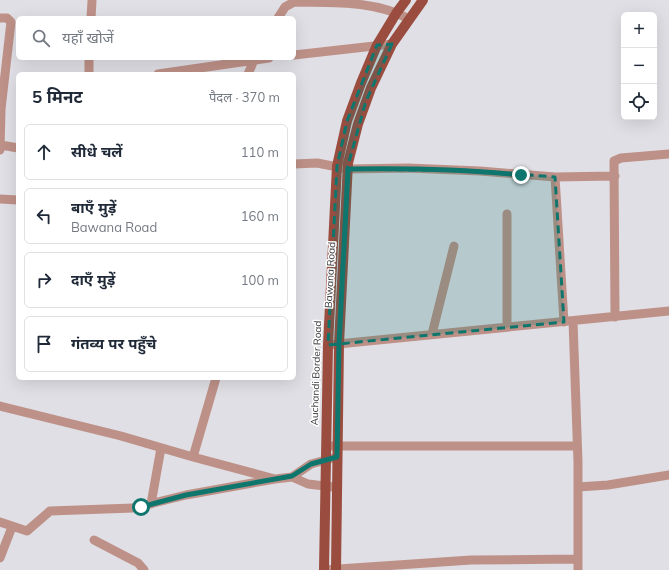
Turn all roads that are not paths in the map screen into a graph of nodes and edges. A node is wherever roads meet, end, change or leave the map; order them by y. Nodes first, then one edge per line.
1 (406, 0) edge
2 (423, 0) edge
3 (92, 1) edge
4 (397, 12) junction
5 (91, 16) edge
6 (279, 16) edge
7 (0, 18) edge
8 (409, 19) junction
9 (392, 44) junction
10 (377, 46) junction
11 (296, 55) edge
12 (89, 60) edge
13 (254, 60) edge
14 (89, 72) edge
15 (172, 72) edge
16 (249, 72) edge
17 (355, 98) junction
18 (366, 101) junction
19 (1, 147) edge
20 (16, 148) edge
21 (669, 154) edge
22 (296, 164) edge
23 (337, 166) junction
24 (348, 169) junction
25 (615, 176) junction
26 (555, 177) junction
27 (0, 198) edge
28 (16, 200) edge
29 (507, 214) dead end
30 (333, 228) junction
31 (344, 228) junction
32 (454, 246) dead end
33 (341, 293) junction
34 (330, 294) junction
35 (669, 311) edge
36 (615, 317) junction
37 (569, 321) junction
38 (507, 327) junction
39 (432, 334) junction
40 (339, 344) junction
41 (328, 345) junction
42 (215, 380) edge
43 (0, 406) edge
44 (326, 446) junction
45 (337, 446) junction
46 (577, 446) junction
47 (161, 448) junction
48 (194, 457) junction
49 (337, 457) junction
50 (326, 459) junction
51 (669, 475) edge
52 (292, 476) junction
53 (275, 479) junction
54 (326, 487) junction
55 (578, 487) junction
56 (338, 488) junction
57 (151, 504) junction
58 (0, 522) edge
59 (12, 527) junction
60 (94, 540) dead end
61 (0, 558) edge
62 (578, 559) junction
63 (336, 569) edge
64 (144, 570) edge
65 (324, 570) edge
66 (578, 570) edge

1 - 4 main road, Auchandi Border Road
2 - 8 main road, Bawana Road
3 - 5 street
4 - 6 street
4 - 8 street
4 - 10 main road, Auchandi Border Road
7 - 19 street
8 - 9 main road, Bawana Road
9 - 10 street
9 - 18 main road, Bawana Road
10 - 11 street
10 - 17 main road, Auchandi Border Road
12 - 14 street
13 - 15 street
13 - 16 street
17 - 18 main road
17 - 23 main road, Auchandi Border Road
18 - 24 main road, Bawana Road
19 - 20 street
21 - 25 street
22 - 23 street
23 - 24 street
23 - 30 main road, Auchandi Border Road
24 - 26 street
24 - 31 main road, Bawana Road
25 - 26 street
25 - 36 street
26 - 37 street
27 - 28 street
29 - 38 street
30 - 31 main road
30 - 34 main road, Auchandi Border Road
31 - 33 main road, Bawana Road
32 - 39 street
33 - 34 main road
33 - 40 main road, Bawana Road
34 - 41 main road, Auchandi Border Road
35 - 36 street
36 - 37 street
37 - 38 street
37 - 46 street
38 - 39 street
39 - 40 street
40 - 41 street
40 - 45 main road, Bawana Road
41 - 44 main road, Auchandi Border Road
42 - 48 street
43 - 47 street
44 - 45 street
44 - 50 main road, Auchandi Border Road
45 - 46 street
45 - 49 main road, Bawana Road
46 - 55 street
47 - 48 street
47 - 57 street
48 - 53 street
49 - 50 street
49 - 56 main road, Bawana Road
50 - 52 street
50 - 54 main road, Auchandi Border Road
51 - 55 street
52 - 53 street
52 - 54 street
53 - 57 street
54 - 56 street
54 - 65 main road, Auchandi Border Road
55 - 62 street
56 - 63 main road, Bawana Road
57 - 59 street
58 - 59 street
59 - 61 street
60 - 64 street
62 - 63 street
62 - 66 street
63 - 65 street

